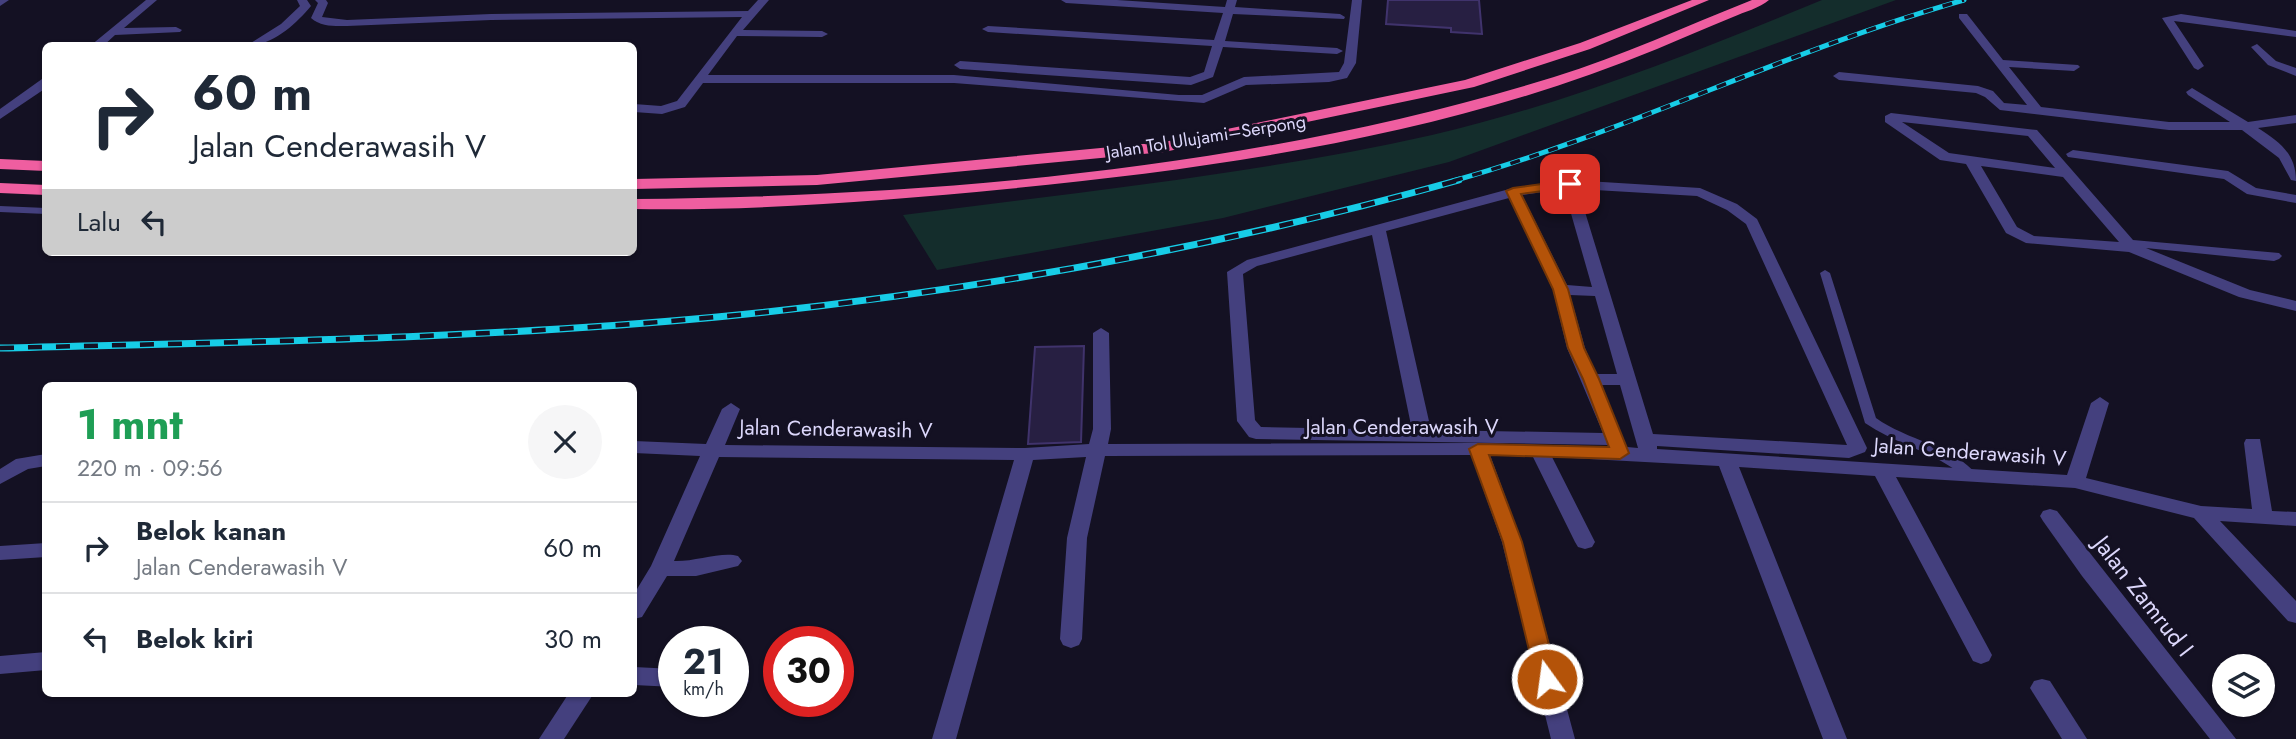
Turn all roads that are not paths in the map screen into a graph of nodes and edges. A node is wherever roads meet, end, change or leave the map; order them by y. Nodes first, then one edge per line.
1 (152, 0) edge
2 (302, 0) edge
3 (320, 0) edge
4 (764, 0) edge
5 (1066, 0) edge
6 (1357, 0) edge
7 (1703, 0) edge
8 (1763, 0) edge
9 (1231, 5) edge
10 (751, 14) junction
11 (1963, 16) dead end
12 (1340, 17) dead end
13 (988, 29) dead end
14 (176, 30) dead end
15 (114, 32) junction
16 (734, 33) junction
17 (822, 34) dead end
18 (2296, 34) edge
19 (100, 42) edge
20 (257, 42) edge
21 (1219, 43) junction
22 (2257, 47) dead end
23 (1337, 51) dead end
24 (2001, 63) junction
25 (960, 65) dead end
26 (2198, 66) dead end
27 (2074, 67) dead end
28 (2296, 72) edge
29 (1839, 76) dead end
30 (699, 79) junction
31 (42, 85) edge
32 (2192, 92) dead end
33 (637, 108) edge
34 (2037, 110) junction
35 (0, 115) edge
36 (2296, 119) edge
37 (2248, 126) junction
38 (2073, 153) dead end
39 (1972, 162) junction
40 (0, 164) edge
41 (42, 166) edge
42 (2064, 173) junction
43 (2296, 177) edge
44 (637, 184) edge
45 (1570, 184) junction
46 (0, 188) edge
47 (42, 190) edge
48 (1513, 191) junction
49 (2296, 199) edge
50 (637, 204) edge
51 (0, 209) edge
52 (42, 211) edge
53 (1378, 230) junction
54 (2129, 245) junction
55 (2274, 256) dead end
56 (1825, 273) dead end
57 (1561, 289) junction
58 (1603, 292) junction
59 (2296, 306) edge
60 (1101, 334) dead end
61 (1591, 379) junction
62 (1626, 380) junction
63 (2100, 403) dead end
64 (731, 409) dead end
65 (1423, 437) junction
66 (2253, 443) dead end
67 (1618, 446) junction
68 (637, 447) edge
69 (1647, 447) junction
70 (1478, 449) junction
71 (1096, 450) junction
72 (1539, 450) junction
73 (714, 451) junction
74 (1025, 453) junction
75 (1726, 458) junction
76 (42, 461) edge
77 (1881, 468) junction
78 (1970, 475) junction
79 (0, 478) edge
80 (2075, 482) junction
81 (2201, 513) junction
82 (2050, 516) dead end
83 (2263, 518) junction
84 (2296, 519) edge
85 (1585, 542) dead end
86 (42, 550) edge
87 (0, 553) edge
88 (731, 561) dead end
89 (661, 567) junction
90 (637, 606) edge
91 (2296, 615) edge
92 (1071, 639) dead end
93 (1981, 655) dead end
94 (42, 661) edge
95 (0, 665) edge
96 (637, 677) edge
97 (658, 678) edge
98 (2042, 688) dead end
99 (579, 697) edge
100 (551, 739) edge
101 (944, 739) edge
102 (1563, 739) edge
103 (1835, 739) edge
104 (2075, 739) edge
105 (2224, 739) edge

1 - 15 street
2 - 20 street
3 - 10 street
4 - 10 street
5 - 9 street
6 - 30 street
7 - 44 highway, Jalan Tol Ulujami–Serpong
8 - 50 highway, Jalan Tol Ulujami–Serpong
9 - 12 street
9 - 21 street
10 - 16 street
11 - 24 street
13 - 21 street
14 - 15 street
15 - 19 street
16 - 17 street
16 - 30 street
18 - 26 street
21 - 23 street
21 - 25 street
22 - 28 street
24 - 27 street
24 - 34 street
29 - 34 street
30 - 33 street
31 - 35 street
32 - 37 street
34 - 37 street
36 - 37 street
37 - 43 street
38 - 49 street
39 - 42 street
39 - 42 street
39 - 54 street
40 - 41 highway
42 - 54 street
45 - 48 street
45 - 58 street
45 - 69 street
46 - 47 highway
48 - 53 street
48 - 57 street
51 - 52 lane
53 - 65 street
53 - 65 street
54 - 55 street
54 - 59 street
56 - 78 lane
57 - 58 street
57 - 61 street
58 - 62 street
60 - 71 street
61 - 62 street
61 - 67 street
62 - 69 street
63 - 80 street
64 - 73 street
65 - 67 street
66 - 83 street
67 - 69 street, Jalan Cenderawasih V
67 - 72 street, Jalan Cenderawasih V
68 - 73 street, Jalan Cenderawasih V
69 - 75 street, Jalan Cenderawasih V
70 - 71 street, Jalan Cenderawasih V
70 - 72 street, Jalan Cenderawasih V
70 - 102 street
71 - 74 street, Jalan Cenderawasih V
71 - 92 street
72 - 85 street
73 - 74 street, Jalan Cenderawasih V
73 - 89 street
74 - 101 street
75 - 77 street, Jalan Cenderawasih V
75 - 103 street
76 - 79 street
77 - 78 street, Jalan Cenderawasih V
77 - 93 street
78 - 80 street, Jalan Cenderawasih V
80 - 81 street, Jalan Cenderawasih V
81 - 83 street, Jalan Cenderawasih V
81 - 91 street
82 - 105 street, Jalan Zamrud I
83 - 84 street, Jalan Cenderawasih V
86 - 87 street
88 - 89 street
89 - 90 street
94 - 95 street
96 - 97 street
98 - 104 street
99 - 100 street

